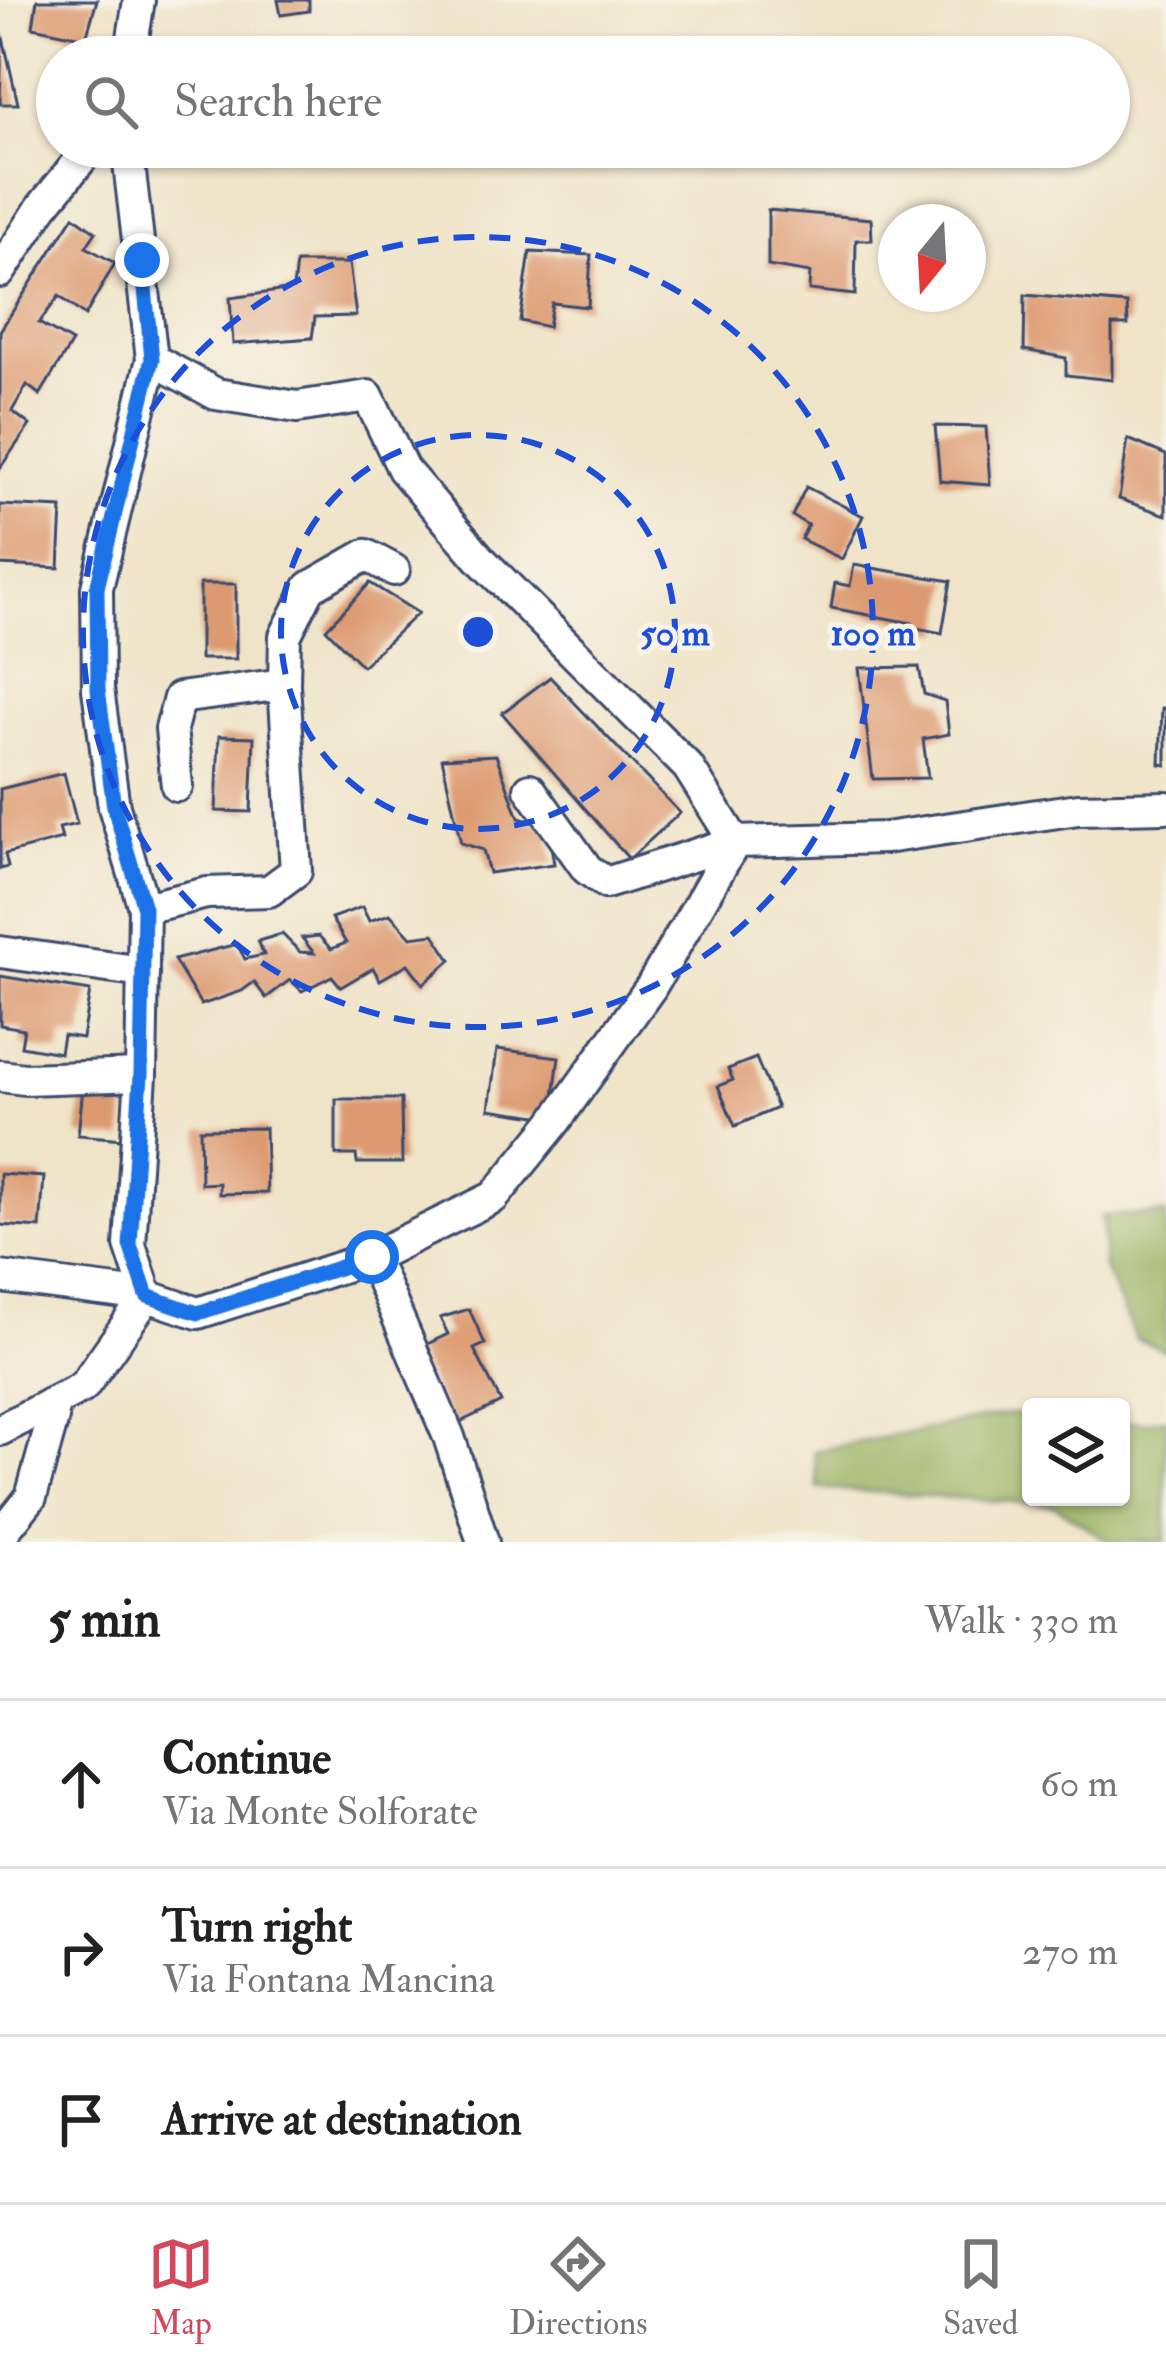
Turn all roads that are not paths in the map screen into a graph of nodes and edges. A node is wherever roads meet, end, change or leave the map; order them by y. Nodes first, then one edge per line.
1 (139, 0) edge
2 (133, 36) edge
3 (74, 168) edge
4 (129, 168) edge
5 (0, 272) edge
6 (152, 359) junction
7 (394, 570) dead end
8 (284, 684) junction
9 (177, 786) dead end
10 (530, 789) dead end
11 (1166, 807) edge
12 (735, 842) junction
13 (144, 908) junction
14 (0, 952) edge
15 (143, 972) junction
16 (141, 1075) junction
17 (0, 1076) edge
18 (372, 1257) junction
19 (0, 1277) edge
20 (147, 1296) junction
21 (50, 1404) junction
22 (0, 1430) edge
23 (0, 1537) edge
24 (483, 1542) edge

1 - 2 street
3 - 5 street
4 - 6 street
6 - 12 street
6 - 13 street
7 - 8 street
8 - 9 street
8 - 13 street
10 - 12 street
11 - 12 street
12 - 18 street
13 - 15 street
14 - 15 street
15 - 16 street
16 - 17 street
16 - 20 street
18 - 20 street
18 - 24 street
19 - 20 street
20 - 21 street
21 - 22 street
21 - 23 street

